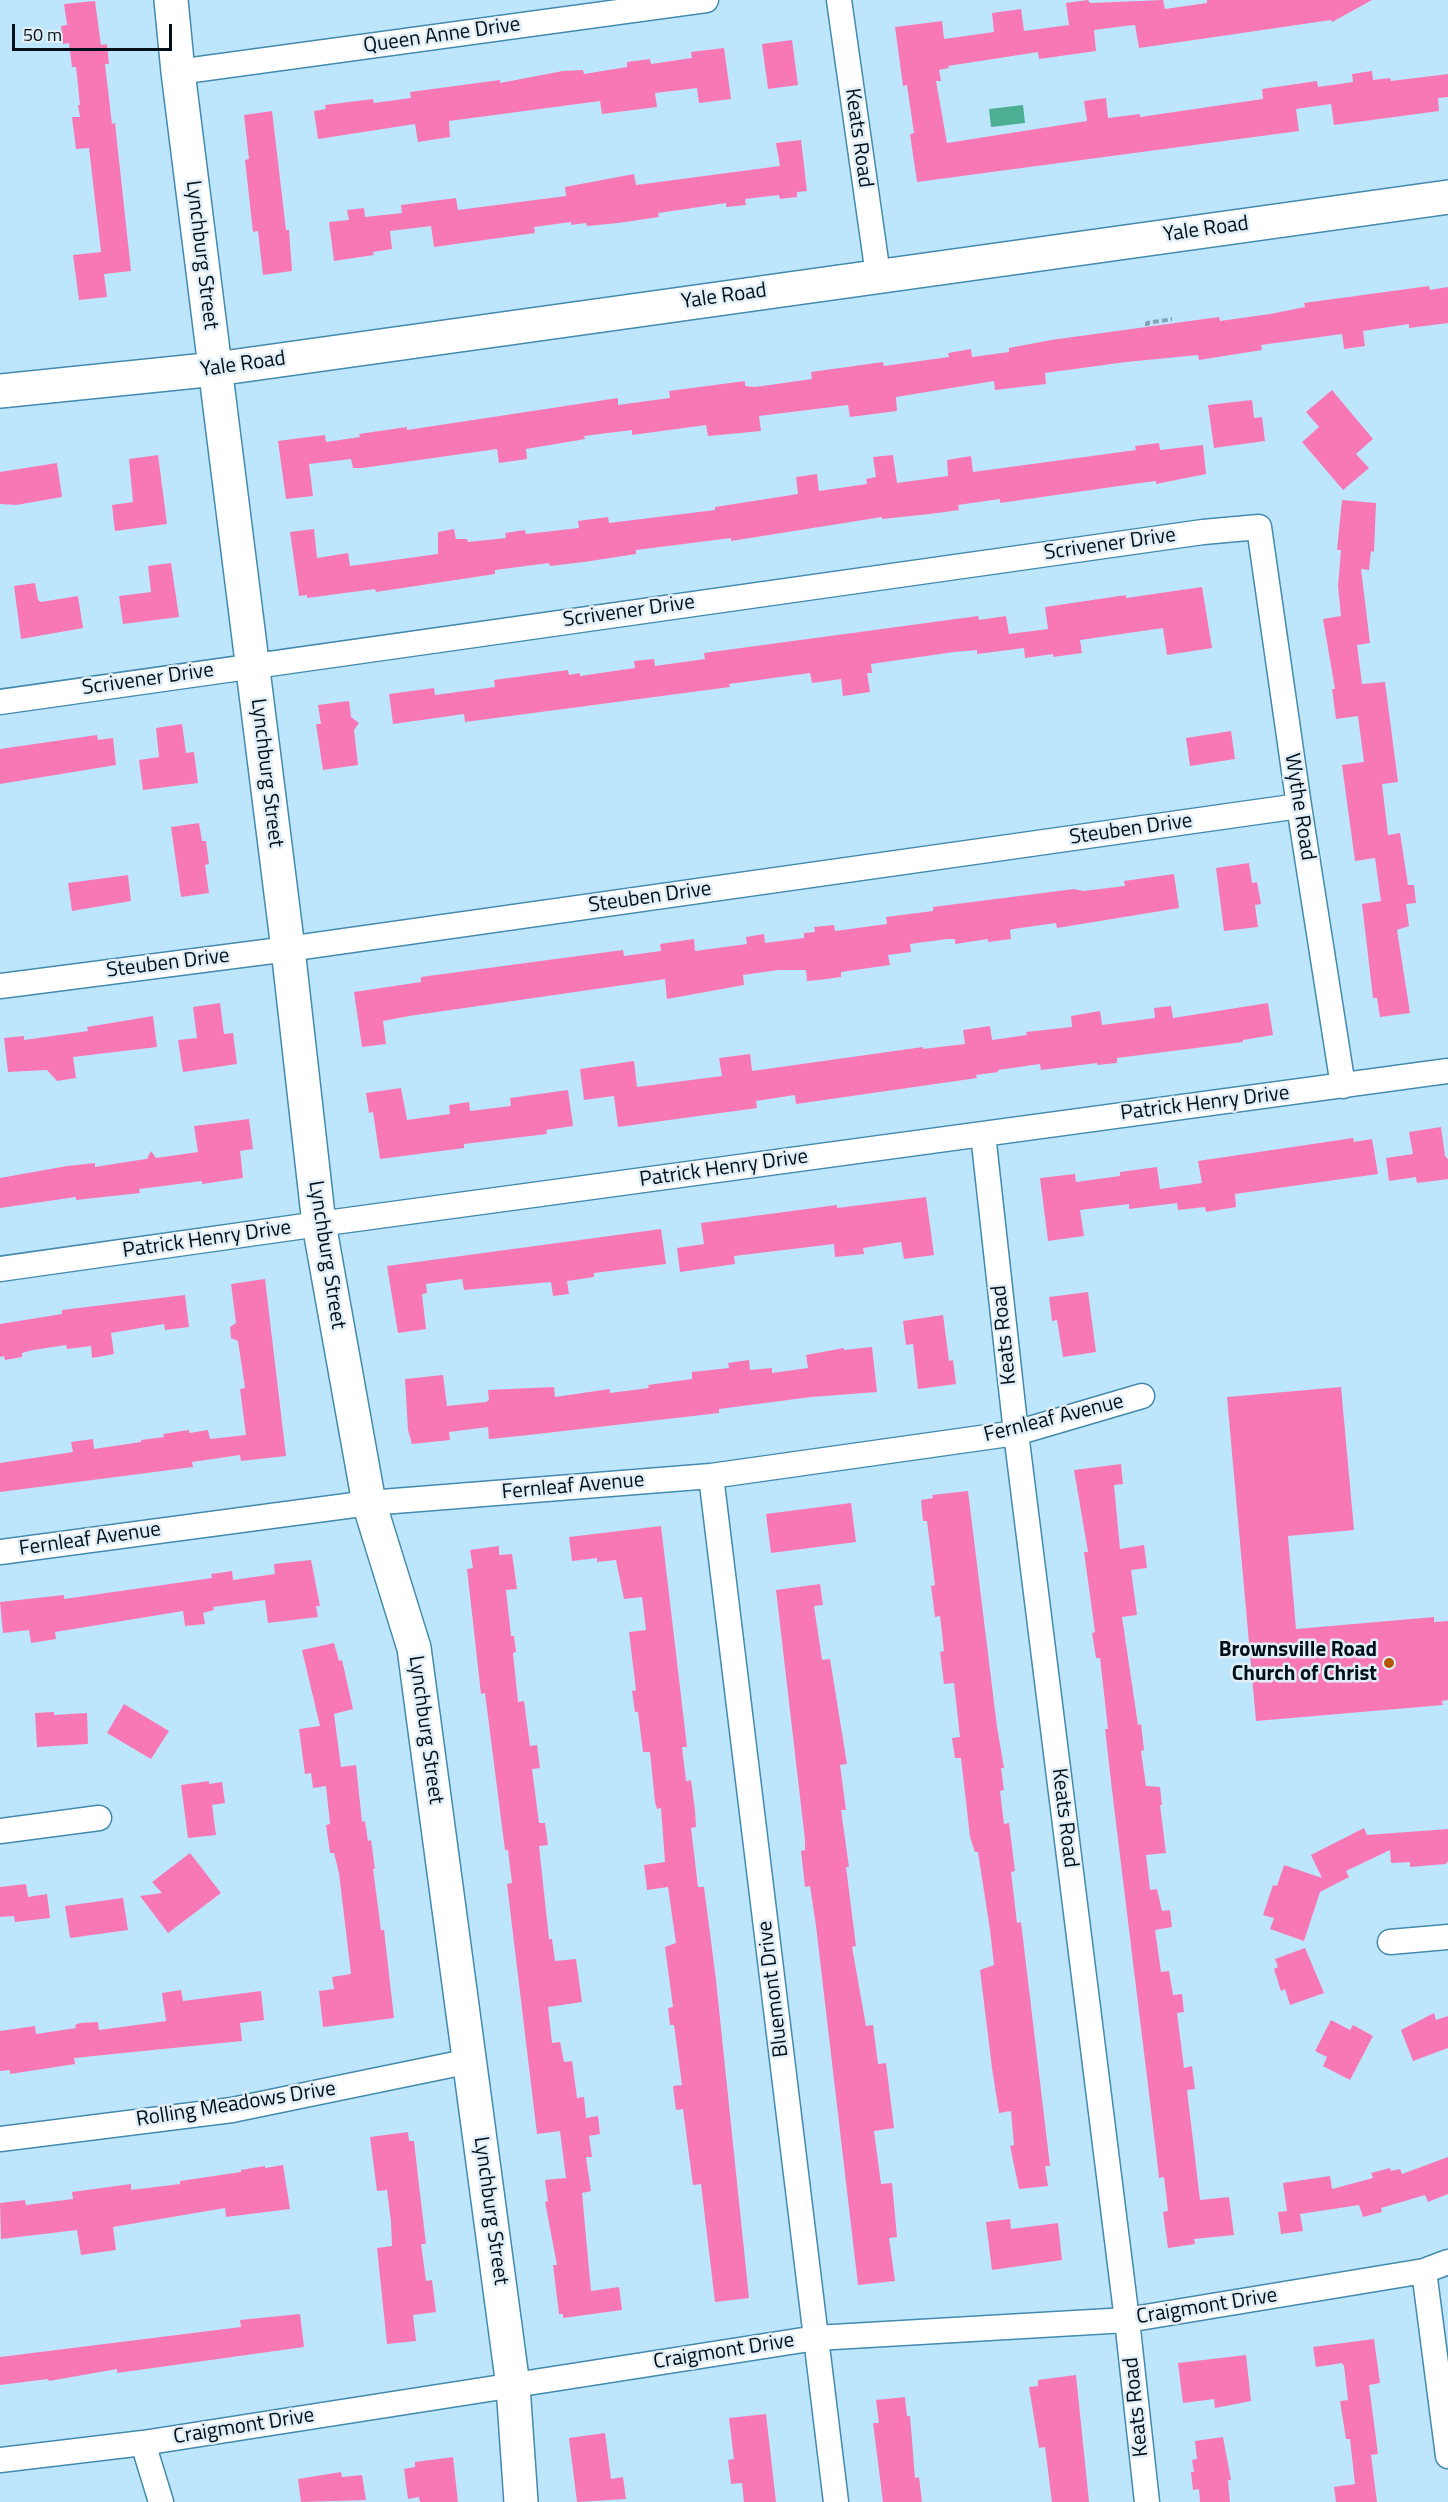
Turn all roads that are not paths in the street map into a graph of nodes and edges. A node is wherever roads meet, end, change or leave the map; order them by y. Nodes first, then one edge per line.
1 (171, 0) edge
2 (706, 0) edge
3 (839, 0) edge
4 (177, 72) junction
5 (1448, 197) edge
6 (878, 275) junction
7 (216, 369) junction
8 (0, 391) edge
9 (1259, 527) joint
10 (252, 665) junction
11 (0, 702) edge
12 (1299, 806) junction
13 (288, 949) junction
14 (0, 986) edge
15 (1448, 1071) edge
16 (1344, 1086) junction
17 (983, 1134) junction
18 (319, 1224) junction
19 (0, 1269) edge
20 (1142, 1396) dead end
21 (1016, 1433) junction
22 (711, 1476) junction
23 (369, 1503) junction
24 (0, 1552) edge
25 (99, 1818) dead end
26 (0, 1831) edge
27 (1448, 1937) edge
28 (1390, 1942) dead end
29 (470, 2061) junction
30 (0, 2139) edge
31 (1448, 2262) edge
32 (1424, 2271) junction
33 (1127, 2320) junction
34 (816, 2338) junction
35 (513, 2386) junction
36 (143, 2443) junction
37 (1448, 2457) edge
38 (0, 2460) edge
39 (161, 2502) edge
40 (521, 2502) edge
41 (836, 2502) edge
42 (1147, 2502) edge

1 - 4 street, Lynchburg Street
2 - 4 street, Queen Anne Drive
3 - 6 street, Keats Road
4 - 7 street, Lynchburg Street
5 - 6 street, Yale Road
6 - 7 street, Yale Road
7 - 8 street, Yale Road
7 - 10 street, Lynchburg Street
9 - 10 street, Scrivener Drive
9 - 12 street, Wythe Road
10 - 11 street, Scrivener Drive
10 - 13 street, Lynchburg Street
12 - 13 street, Steuben Drive
12 - 16 street, Wythe Road
13 - 14 street, Steuben Drive
13 - 18 street, Lynchburg Street
15 - 16 street, Patrick Henry Drive
16 - 17 street, Patrick Henry Drive
17 - 18 street, Patrick Henry Drive
17 - 21 street, Keats Road
18 - 19 street, Patrick Henry Drive
18 - 23 street, Lynchburg Street
20 - 21 street, Fernleaf Avenue
21 - 22 street, Fernleaf Avenue
21 - 33 street, Keats Road
22 - 23 street, Fernleaf Avenue
22 - 34 street, Bluemont Drive
23 - 24 street, Fernleaf Avenue
23 - 29 street, Lynchburg Street
25 - 26 street
27 - 28 street
29 - 30 street, Rolling Meadows Drive
29 - 35 street, Lynchburg Street
31 - 32 street, Craigmont Drive
32 - 33 street, Craigmont Drive
32 - 37 street
33 - 34 street, Craigmont Drive
33 - 42 street, Keats Road
34 - 35 street, Craigmont Drive
34 - 41 street, Bluemont Drive
35 - 36 street, Craigmont Drive
35 - 40 street, Lynchburg Street
36 - 38 street, Craigmont Drive
36 - 39 street

